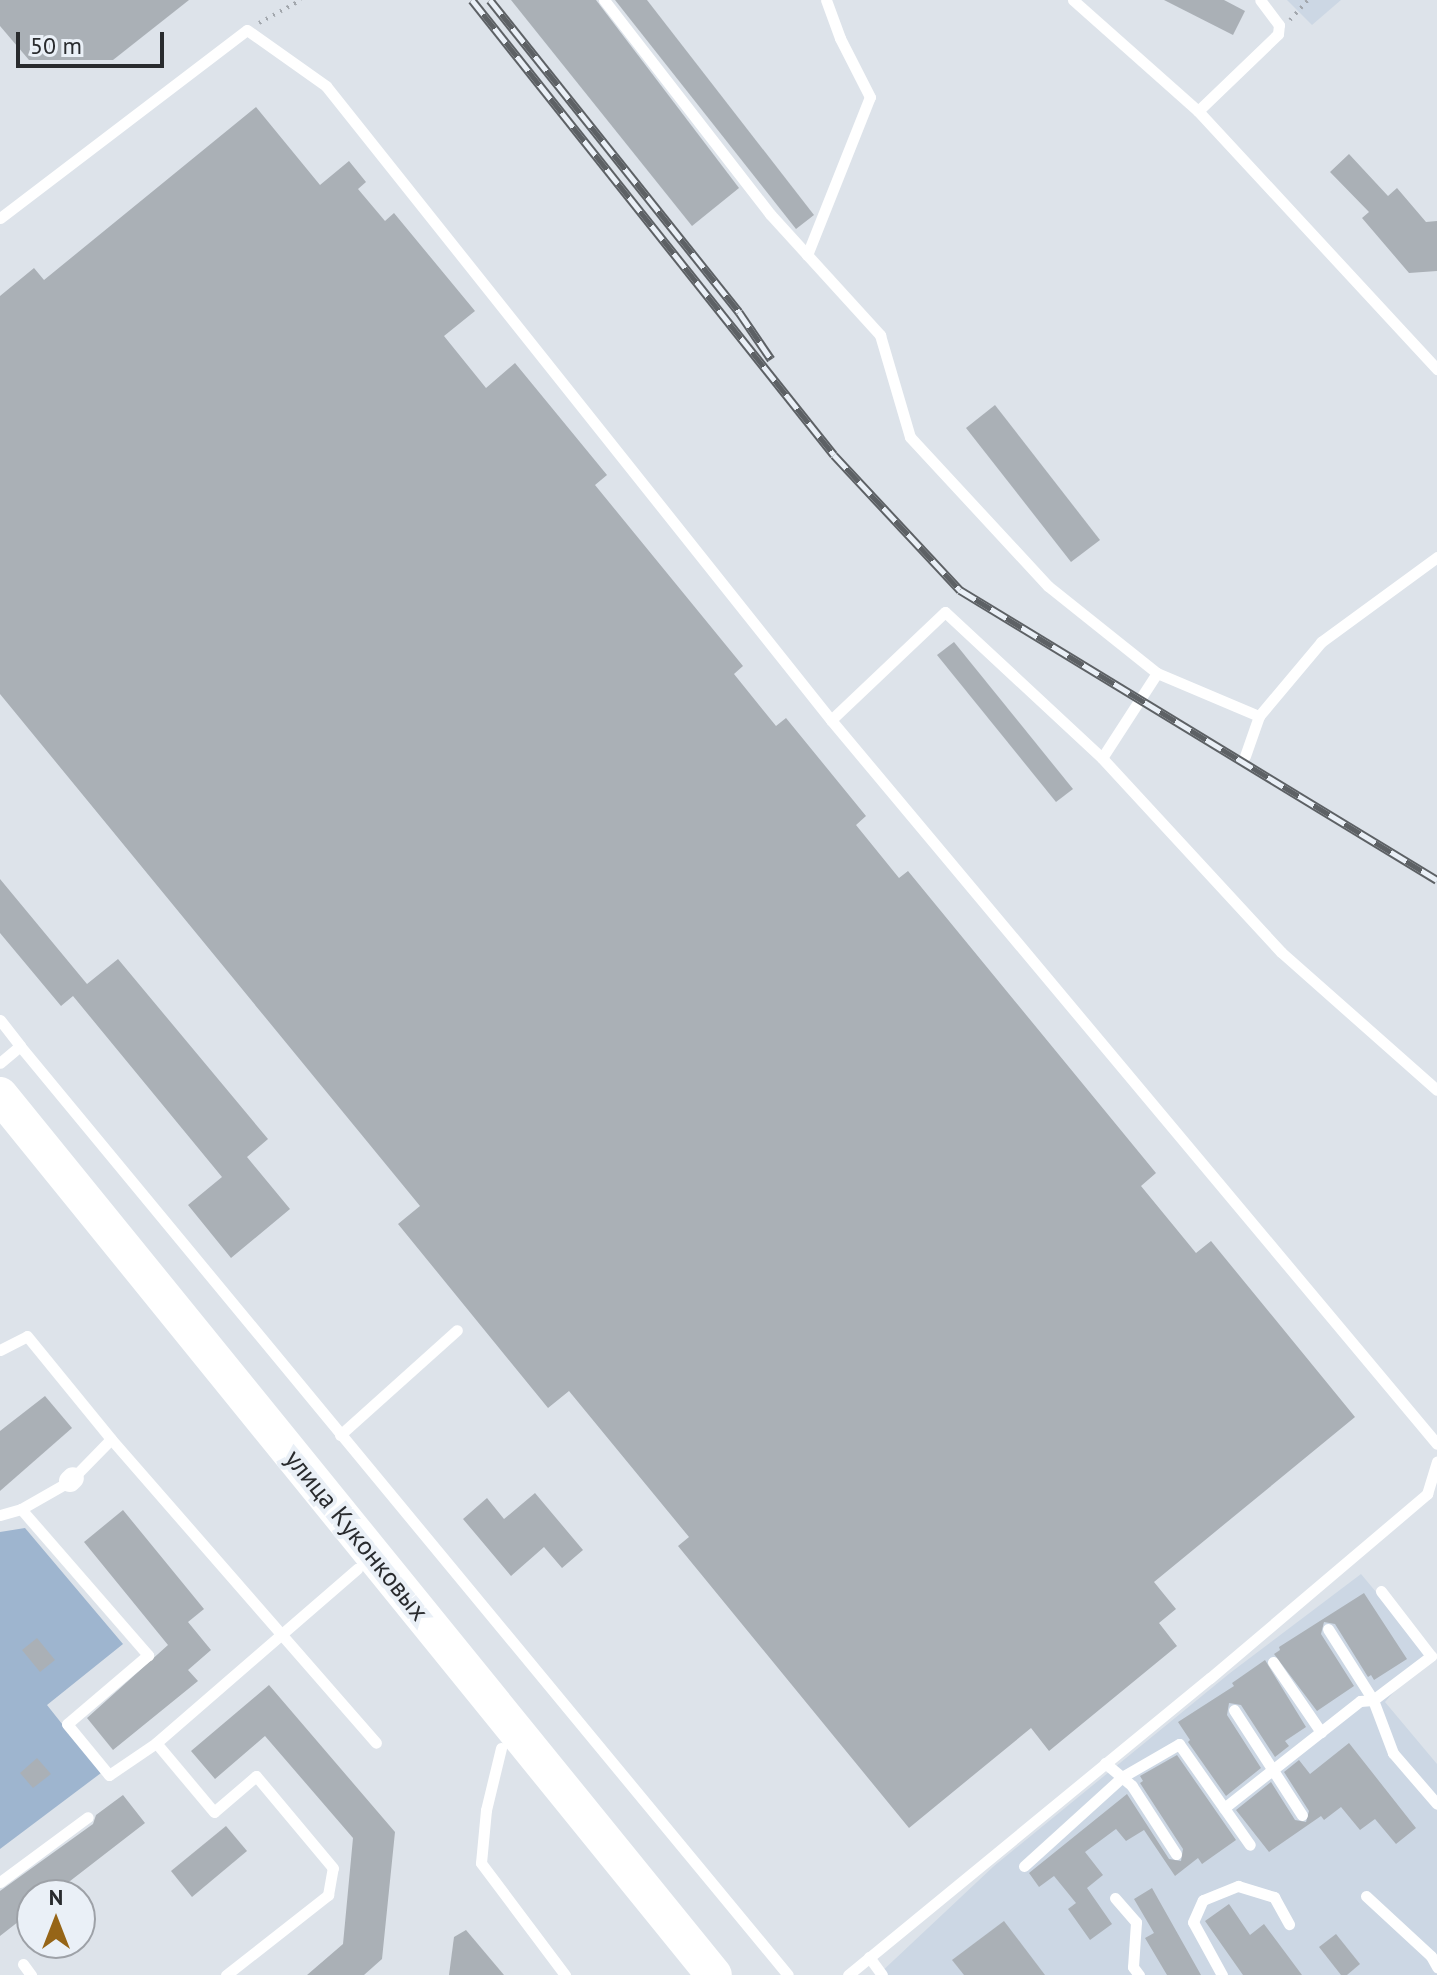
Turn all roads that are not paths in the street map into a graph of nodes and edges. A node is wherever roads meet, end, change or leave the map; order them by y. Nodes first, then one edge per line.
1 (604, 0) edge
2 (826, 0) edge
3 (1073, 0) edge
4 (1260, 0) edge
5 (1198, 111) junction
6 (0, 218) edge
7 (807, 255) junction
8 (1437, 369) edge
9 (1437, 557) edge
10 (1157, 673) junction
11 (1259, 716) junction
12 (831, 720) junction
13 (1245, 756) dead end
14 (1102, 758) junction
15 (0, 1020) edge
16 (20, 1046) junction
17 (0, 1063) edge
18 (1437, 1090) edge
19 (0, 1095) edge
20 (0, 1127) edge
21 (457, 1330) dead end
22 (0, 1350) edge
23 (340, 1435) junction
24 (111, 1439) junction
25 (1437, 1444) edge
26 (1437, 1461) edge
27 (21, 1509) junction
28 (0, 1515) edge
29 (357, 1569) junction
30 (1381, 1591) dead end
31 (1328, 1629) dead end
32 (281, 1635) junction
33 (1273, 1662) dead end
34 (1373, 1700) junction
35 (1234, 1710) dead end
36 (1321, 1732) junction
37 (156, 1743) junction
38 (376, 1743) dead end
39 (501, 1748) junction
40 (1105, 1763) junction
41 (1272, 1770) junction
42 (1122, 1777) junction
43 (1437, 1804) edge
44 (1224, 1808) junction
45 (1302, 1815) dead end
46 (88, 1817) dead end
47 (1250, 1845) dead end
48 (1176, 1854) dead end
49 (1024, 1866) dead end
50 (0, 1882) edge
51 (1366, 1896) dead end
52 (1115, 1898) dead end
53 (1289, 1924) dead end
54 (869, 1957) junction
55 (23, 1964) dead end
56 (1437, 1967) edge
57 (31, 1975) edge
58 (226, 1975) edge
59 (565, 1975) edge
60 (686, 1975) edge
61 (714, 1975) edge
62 (788, 1975) edge
63 (848, 1975) edge
64 (882, 1975) edge
65 (1139, 1975) edge
66 (1222, 1975) edge

1 - 7 lane
2 - 7 lane
3 - 5 lane
4 - 5 lane
5 - 8 lane
6 - 12 lane
7 - 10 lane
9 - 11 lane
10 - 11 lane
10 - 14 lane
11 - 13 lane
12 - 14 lane
12 - 25 lane
14 - 18 lane
15 - 16 lane
16 - 17 lane
16 - 23 lane
19 - 61 main road, улица Куконковых
20 - 29 main road, улица Куконковых
21 - 23 lane
22 - 24 lane
23 - 62 lane
24 - 27 lane
24 - 32 lane
26 - 40 lane
27 - 28 lane
27 - 37 lane
29 - 32 lane
29 - 39 main road, улица Куконковых
30 - 34 lane
31 - 34 lane
32 - 37 lane
32 - 38 lane
33 - 36 lane
34 - 36 lane
34 - 43 lane
35 - 41 lane
36 - 41 lane
37 - 58 lane
39 - 59 lane
39 - 60 main road, улица Куконковых
40 - 42 lane
40 - 54 lane
41 - 44 lane
41 - 45 lane
42 - 44 lane
42 - 48 lane
42 - 49 lane
44 - 47 lane
46 - 50 lane
51 - 56 lane
52 - 65 lane
53 - 66 lane
54 - 63 lane
54 - 64 lane
55 - 57 lane

